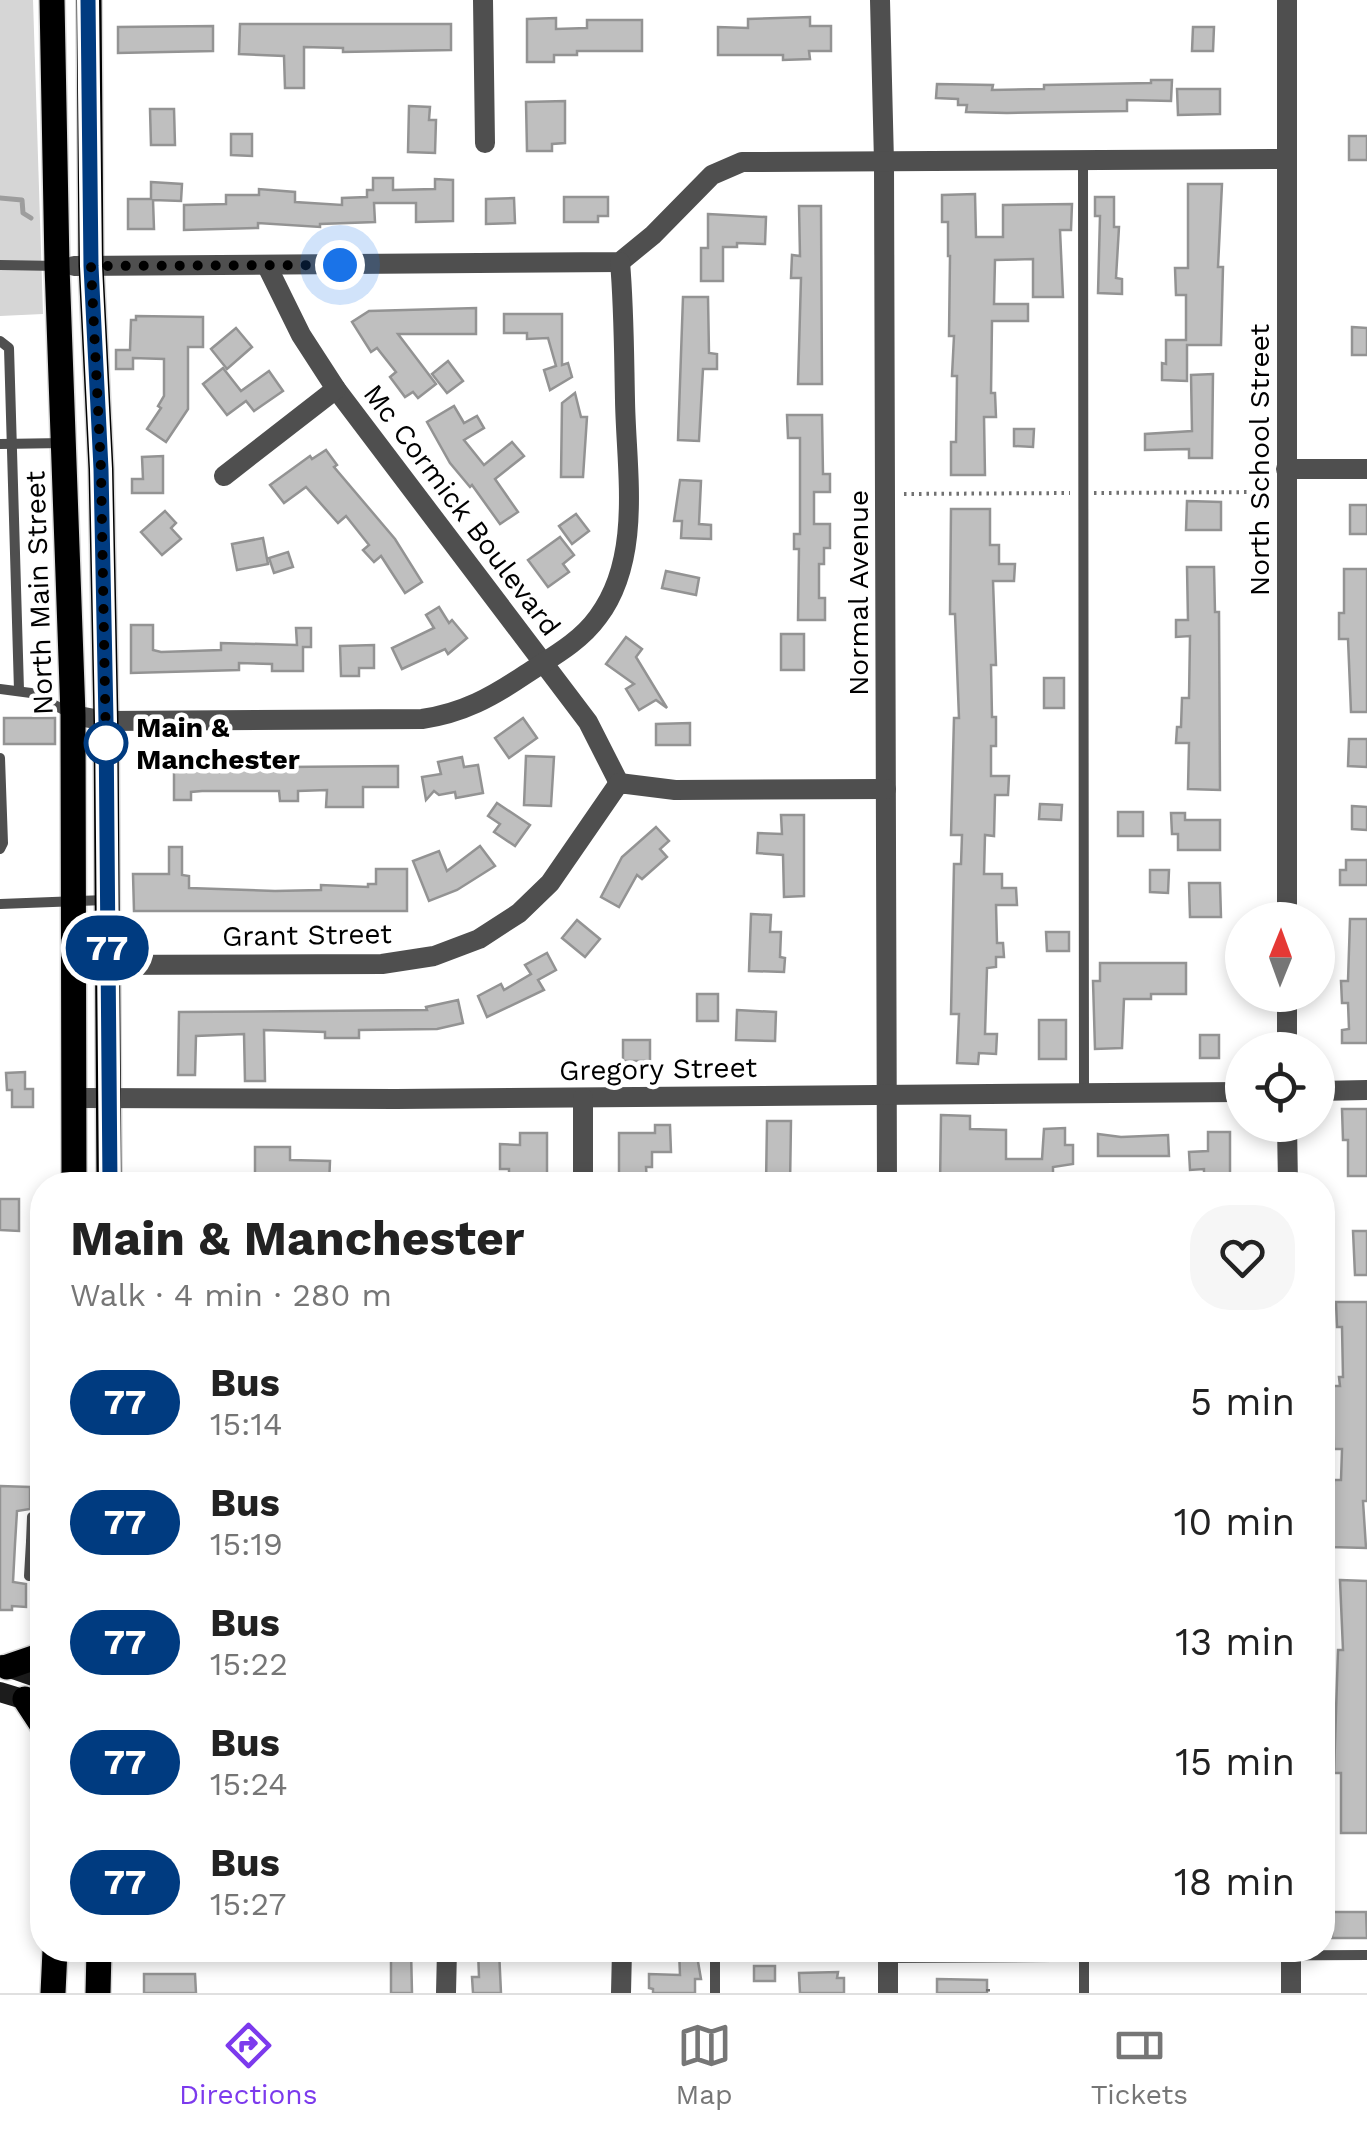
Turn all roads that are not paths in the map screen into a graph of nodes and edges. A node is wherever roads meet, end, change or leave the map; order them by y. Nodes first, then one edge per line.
1 (52, 0) edge
2 (88, 0) edge
3 (483, 0) edge
4 (880, 0) edge
5 (1287, 0) edge
6 (485, 143) dead end
7 (1286, 159) junction
8 (884, 162) junction
9 (1083, 162) junction
10 (620, 262) junction
11 (0, 265) edge
12 (74, 266) junction
13 (267, 266) junction
14 (0, 341) edge
15 (336, 389) junction
16 (64, 442) junction
17 (5, 444) edge
18 (1286, 469) junction
19 (1367, 469) edge
20 (224, 476) dead end
21 (544, 663) junction
22 (0, 689) edge
23 (19, 690) junction
24 (73, 715) junction
25 (106, 721) junction
26 (0, 758) edge
27 (619, 783) junction
28 (886, 789) junction
29 (0, 849) edge
30 (106, 900) junction
31 (74, 902) junction
32 (1287, 902) edge
33 (0, 904) edge
34 (74, 965) junction
35 (108, 965) junction
36 (1367, 1090) edge
37 (1335, 1091) edge
38 (1225, 1092) edge
39 (1084, 1093) junction
40 (887, 1096) junction
41 (74, 1098) junction
42 (110, 1098) junction
43 (583, 1098) junction
44 (1287, 1142) edge
45 (74, 1172) edge
46 (110, 1172) edge
47 (583, 1172) edge
48 (887, 1172) edge
49 (1288, 1172) edge
50 (30, 1572) edge
51 (29, 1576) dead end
52 (15, 1685) edge
53 (30, 1707) edge
54 (1335, 1954) edge
55 (1367, 1955) edge
56 (54, 1962) edge
57 (99, 1962) edge
58 (446, 1962) edge
59 (622, 1962) edge
60 (715, 1962) edge
61 (888, 1962) edge
62 (1084, 1962) edge
63 (1291, 1962) edge
64 (53, 1993) edge
65 (98, 1993) edge
66 (446, 1993) edge
67 (621, 1993) edge
68 (715, 1993) edge
69 (888, 1993) edge
70 (1084, 1993) edge
71 (1291, 1993) edge

1 - 12 main road, North Main Street
2 - 12 main road, North Main Street
3 - 6 street
4 - 8 street, Normal Avenue
5 - 7 street, North School Street
7 - 9 street
7 - 18 street, North School Street
8 - 9 street
8 - 10 street
8 - 28 street, Normal Avenue
9 - 39 lane
10 - 13 street
10 - 21 street
11 - 12 lane
12 - 13 street
12 - 16 main road, North Main Street
12 - 25 main road, North Main Street
13 - 15 street, Mc Cormick Boulevard
14 - 17 lane
15 - 20 street
15 - 21 street, Mc Cormick Boulevard
16 - 17 lane
16 - 24 main road, North Main Street
17 - 23 lane
18 - 19 street
18 - 32 street, North School Street
21 - 25 street
21 - 27 street, Mc Cormick Boulevard
22 - 23 lane
23 - 24 lane
24 - 25 street
24 - 31 main road, North Main Street
25 - 30 main road, North Main Street
26 - 29 lane
27 - 28 street
27 - 35 street, Grant Street
28 - 40 street, Normal Avenue
30 - 31 lane
30 - 35 main road, North Main Street
31 - 33 lane
31 - 34 main road, North Main Street
34 - 35 street, Grant Street
34 - 41 main road, North Main Street
35 - 42 main road, North Main Street
36 - 37 street
38 - 39 street, Gregory Street
39 - 40 street, Gregory Street
40 - 43 street, Gregory Street
40 - 48 street, Normal Avenue
41 - 42 street, Gregory Street
41 - 45 main road, North Main Street
42 - 43 street, Gregory Street
42 - 46 main road, North Main Street
43 - 47 street
44 - 49 street
50 - 51 lane
52 - 53 main road
54 - 55 lane
56 - 64 main road
57 - 65 main road
58 - 66 street
59 - 67 street
60 - 68 lane
61 - 69 street
62 - 70 lane
63 - 71 street

